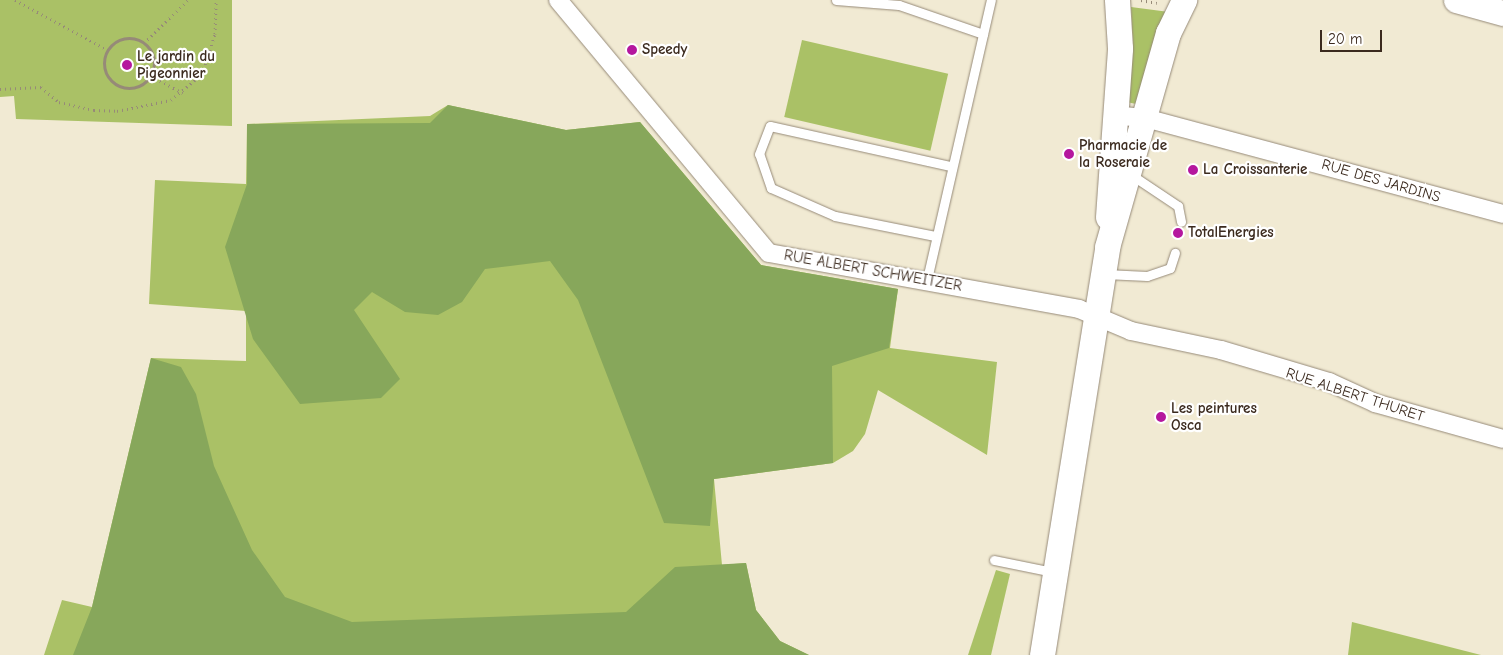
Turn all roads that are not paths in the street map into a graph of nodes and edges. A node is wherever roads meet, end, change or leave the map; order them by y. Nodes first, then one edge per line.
1 (558, 0) edge
2 (836, 0) edge
3 (991, 0) edge
4 (1117, 0) edge
5 (1184, 0) edge
6 (1456, 0) edge
7 (1503, 13) edge
8 (983, 34) junction
9 (1114, 115) junction
10 (1145, 118) junction
11 (951, 166) junction
12 (1130, 174) junction
13 (1503, 214) edge
14 (1181, 222) dead end
15 (934, 236) junction
16 (1107, 247) junction
17 (1175, 253) dead end
18 (1102, 274) junction
19 (927, 279) junction
20 (1094, 313) junction
21 (1503, 439) edge
22 (994, 560) dead end
23 (1054, 573) junction
24 (1042, 655) edge

1 - 19 street, RUE ALBERT SCHWEITZER
2 - 8 lane
3 - 8 lane
4 - 9 main road
5 - 10 main road
6 - 7 main road
8 - 11 lane
9 - 10 street, RUE DES JARDINS
9 - 16 main road
10 - 12 main road
10 - 13 street, RUE DES JARDINS
11 - 15 lane
11 - 15 lane
12 - 14 lane
12 - 16 main road
15 - 19 lane
16 - 18 main road
17 - 18 lane
18 - 20 main road
19 - 20 street, RUE ALBERT SCHWEITZER
20 - 21 street, RUE ALBERT THURET
20 - 23 main road
22 - 23 lane
23 - 24 main road

